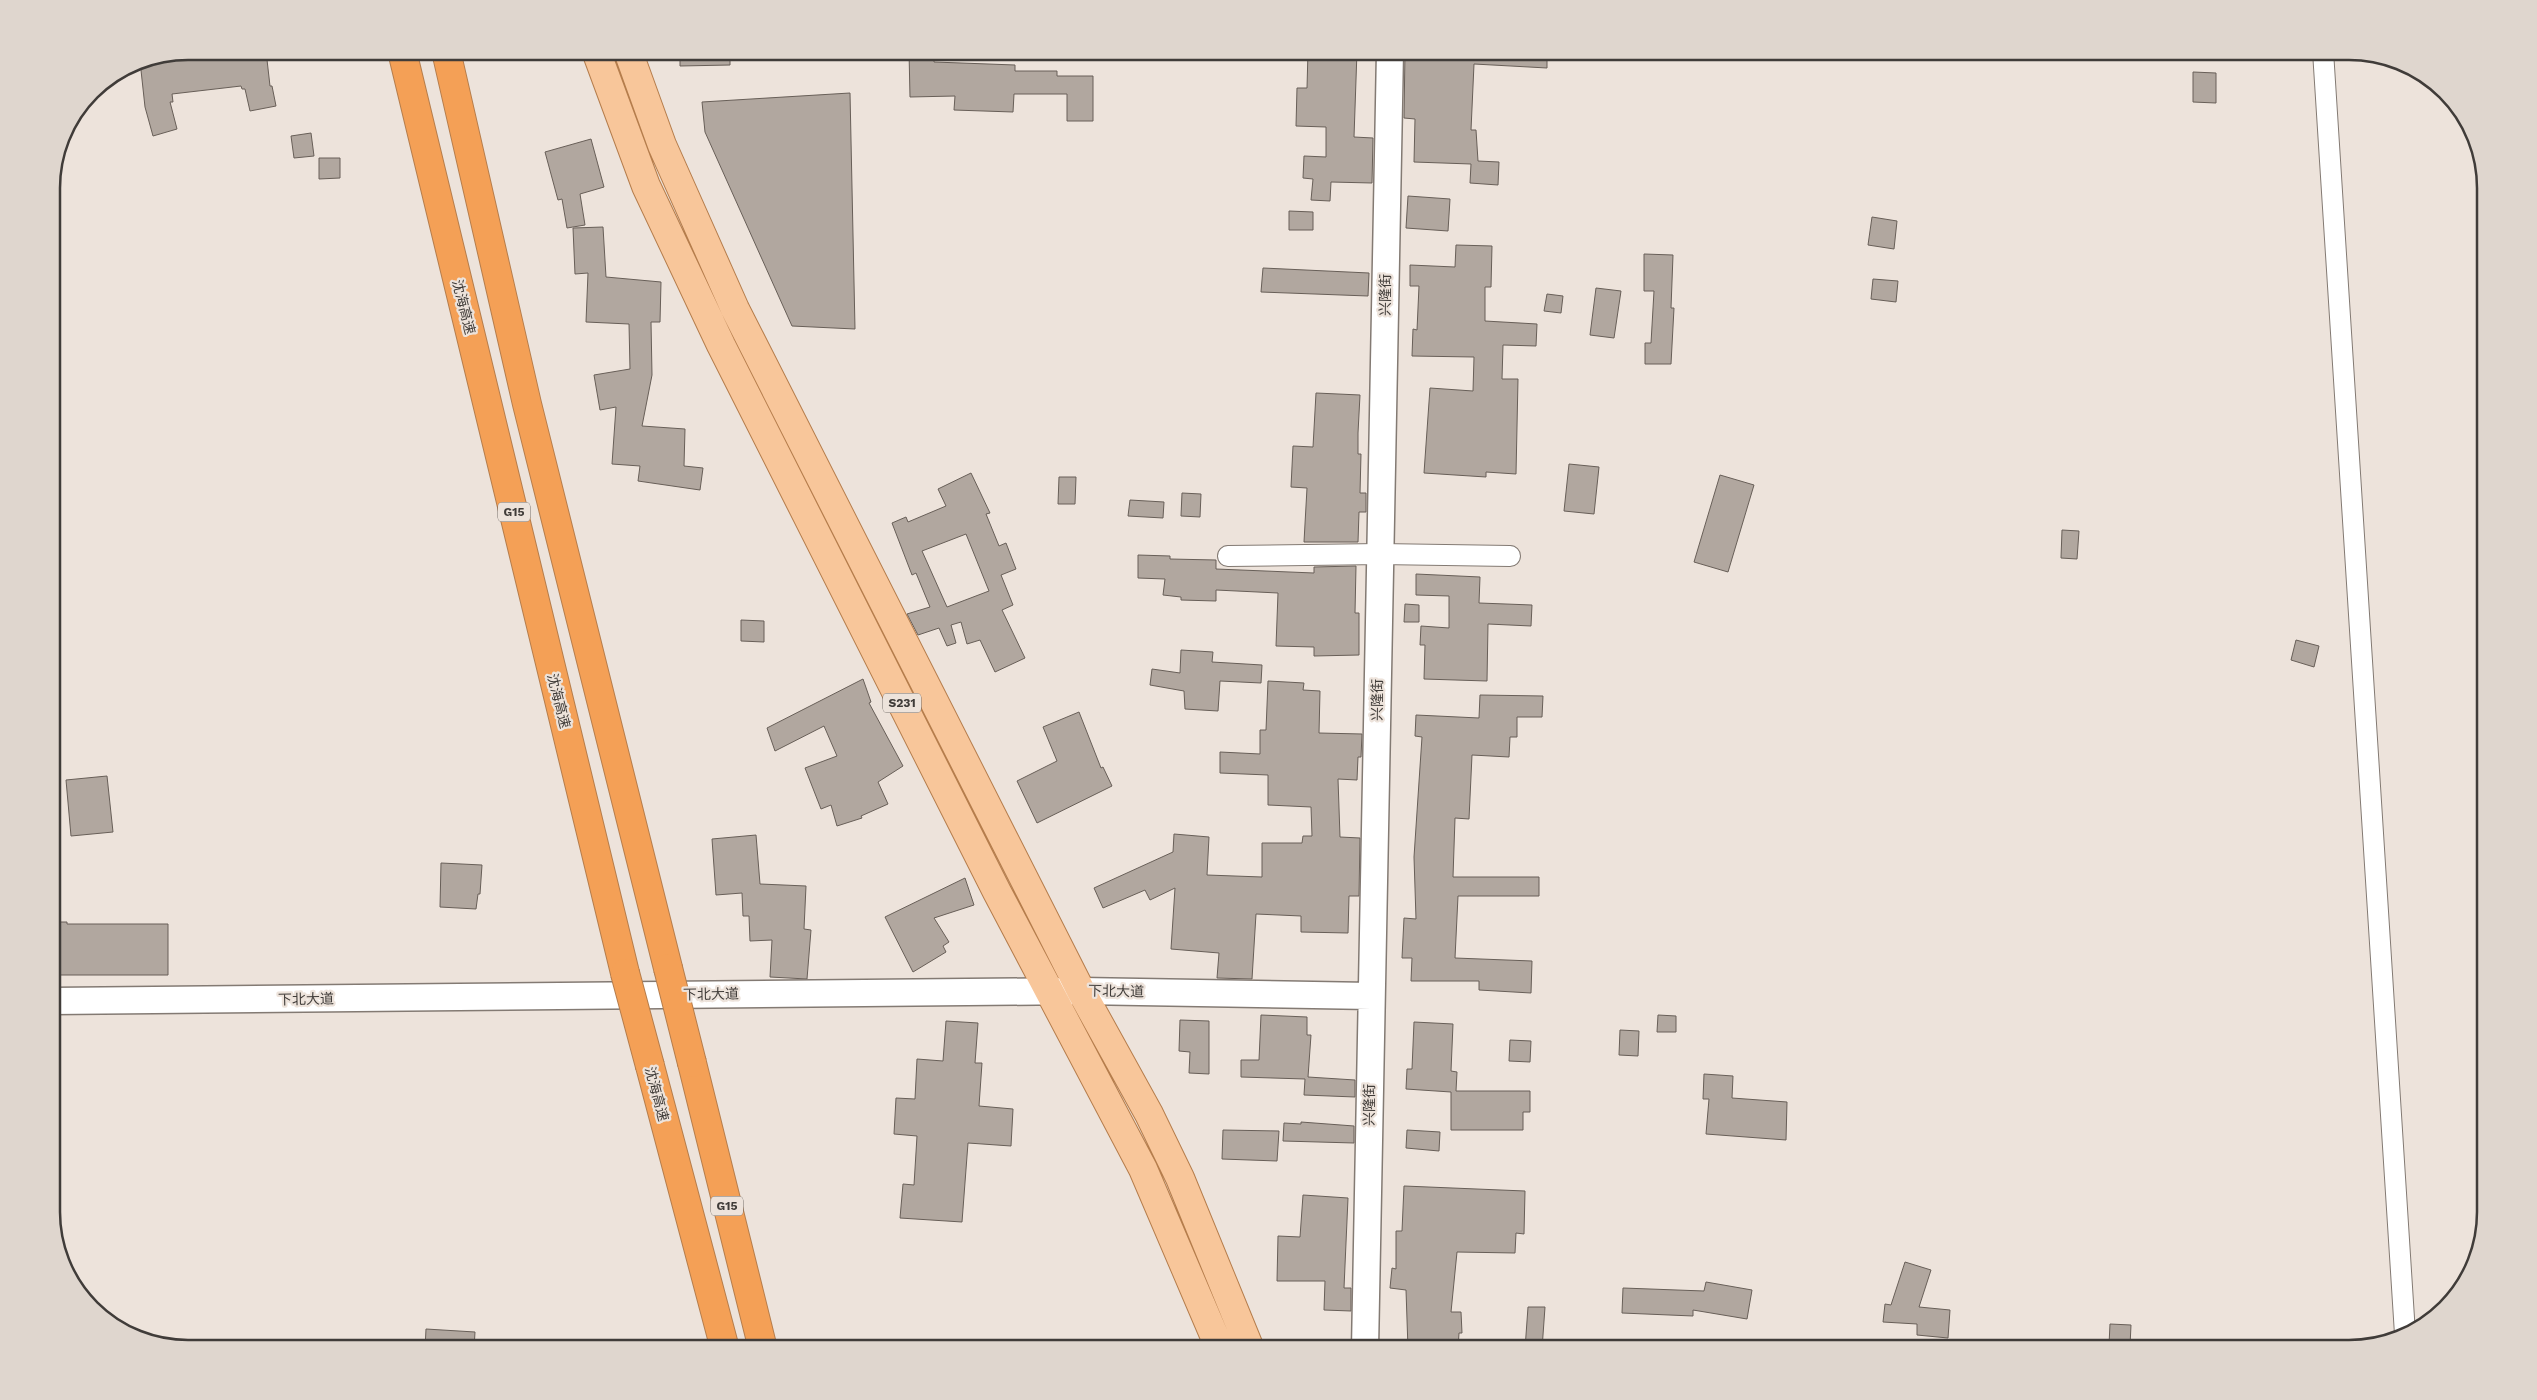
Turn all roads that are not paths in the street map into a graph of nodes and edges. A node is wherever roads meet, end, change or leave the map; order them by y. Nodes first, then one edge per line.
1 (404, 60) edge
2 (448, 60) edge
3 (599, 60) edge
4 (631, 60) edge
5 (1390, 60) edge
6 (2324, 60) edge
7 (1380, 554) junction
8 (1228, 556) dead end
9 (1510, 556) dead end
10 (1080, 990) junction
11 (1050, 991) junction
12 (1371, 996) junction
13 (60, 1001) edge
14 (2405, 1327) edge
15 (723, 1340) edge
16 (761, 1340) edge
17 (1216, 1340) edge
18 (1246, 1340) edge
19 (1365, 1340) edge

1 - 15 highway, 沈海高速 / G15, bridge
2 - 16 highway, G15, bridge
3 - 11 main road, S231
4 - 10 main road, S231
5 - 7 street, 兴隆街
6 - 14 street
7 - 8 street
7 - 9 street
7 - 12 street, 兴隆街
10 - 11 street, 下北大道
10 - 12 street, 下北大道
10 - 18 main road, S231
11 - 13 street, 下北大道
11 - 17 main road, S231
12 - 19 street, 兴隆街

